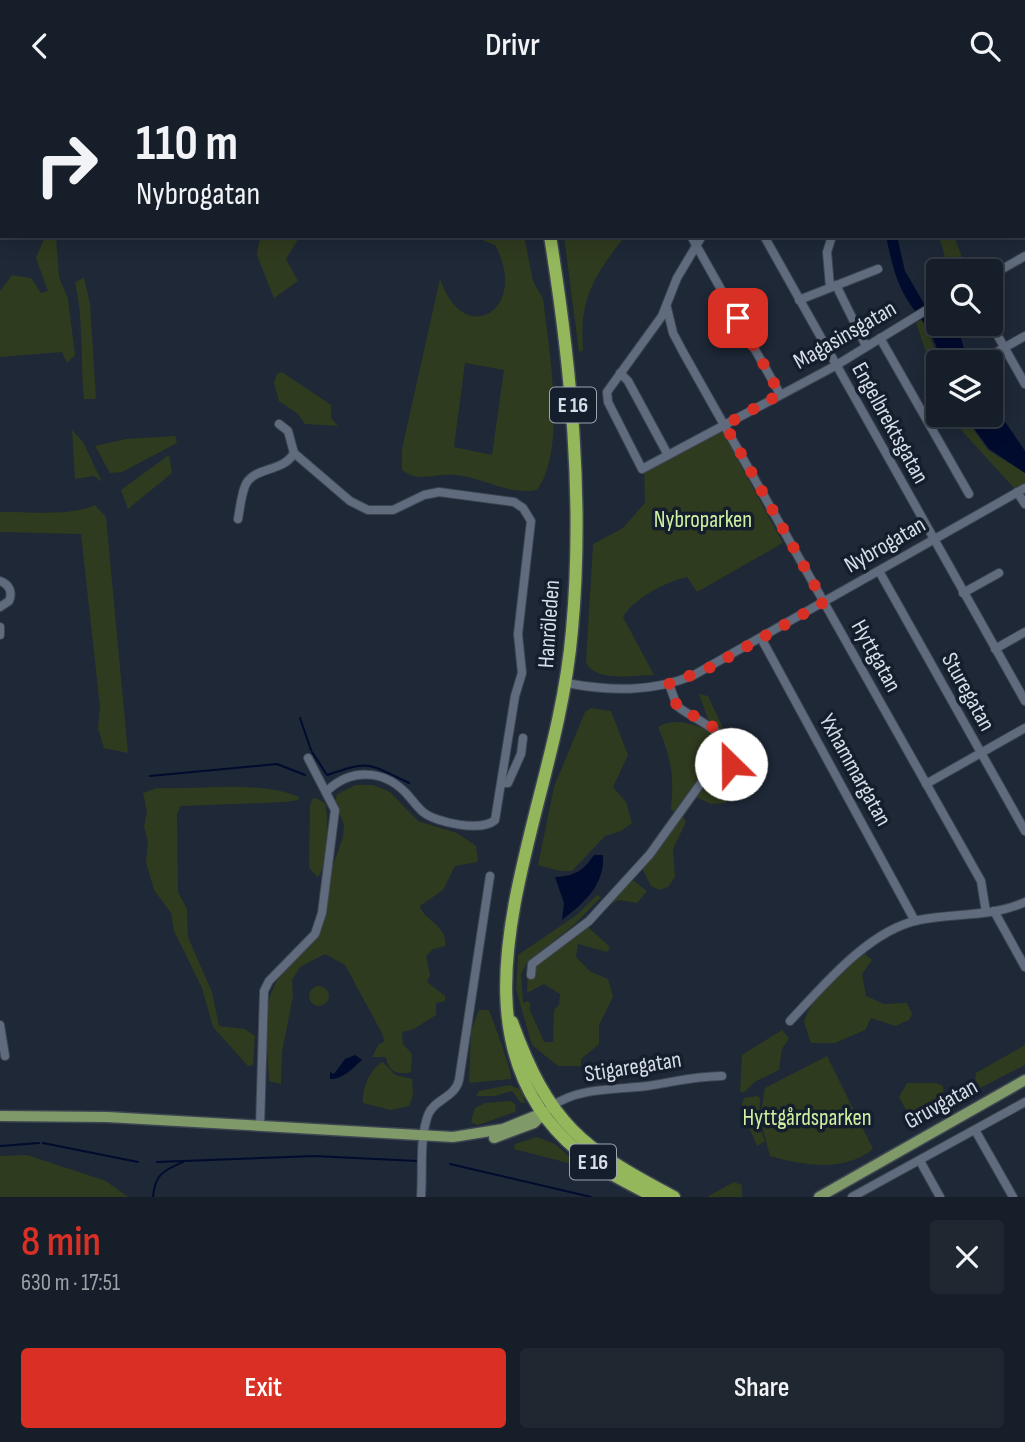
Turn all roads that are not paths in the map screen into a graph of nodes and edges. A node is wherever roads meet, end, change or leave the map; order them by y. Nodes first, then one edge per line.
1 (550, 238) edge
2 (765, 238) edge
3 (831, 238) edge
4 (697, 239) edge
5 (1025, 256) edge
6 (878, 269) dead end
7 (1003, 269) edge
8 (833, 286) junction
9 (799, 300) junction
10 (667, 308) junction
11 (926, 311) edge
12 (998, 336) edge
13 (1025, 336) edge
14 (880, 338) junction
15 (866, 346) junction
16 (1005, 347) junction
17 (1000, 350) edge
18 (835, 366) junction
19 (620, 373) junction
20 (1025, 384) edge
21 (780, 394) junction
22 (279, 424) dead end
23 (725, 425) junction
24 (294, 453) junction
25 (668, 455) junction
26 (1021, 490) edge
27 (969, 494) dead end
28 (1025, 505) edge
29 (238, 519) dead end
30 (933, 540) junction
31 (879, 571) junction
32 (999, 573) dead end
33 (0, 581) edge
34 (963, 593) junction
35 (824, 602) junction
36 (0, 607) edge
37 (0, 627) edge
38 (1025, 632) edge
39 (0, 635) edge
40 (761, 638) junction
41 (995, 649) junction
42 (566, 683) junction
43 (669, 684) junction
44 (1025, 701) edge
45 (1025, 728) edge
46 (523, 738) dead end
47 (981, 753) junction
48 (308, 758) dead end
49 (503, 783) junction
50 (926, 784) junction
51 (327, 791) junction
52 (1025, 831) edge
53 (490, 876) dead end
54 (1025, 902) edge
55 (990, 911) junction
56 (915, 921) junction
57 (1025, 967) edge
58 (531, 975) dead end
59 (790, 1021) dead end
60 (0, 1025) edge
61 (5, 1056) dead end
62 (722, 1076) dead end
63 (1025, 1082) edge
64 (1025, 1102) edge
65 (549, 1109) junction
66 (0, 1116) edge
67 (260, 1126) junction
68 (975, 1130) junction
69 (425, 1135) junction
70 (920, 1161) junction
71 (867, 1193) edge
72 (421, 1197) edge
73 (655, 1197) edge
74 (674, 1197) edge
75 (818, 1197) edge
76 (852, 1197) edge
77 (940, 1197) edge
78 (1013, 1197) edge

1 - 42 highway, Hanröleden / E 16
2 - 9 street, Engelbrektsgatan
3 - 8 street
4 - 10 street
4 - 21 street
5 - 7 street
6 - 8 street
8 - 9 street
8 - 15 street
9 - 18 street, Engelbrektsgatan
10 - 19 street
10 - 23 street, Hyttgatan
11 - 14 street, Magasinsgatan
12 - 16 street
13 - 16 street
14 - 15 street, Magasinsgatan
14 - 27 street
15 - 18 street, Magasinsgatan
16 - 17 street
16 - 20 street
18 - 21 street, Magasinsgatan
18 - 30 street, Engelbrektsgatan
19 - 25 street
19 - 25 street, Magasinsgatan
21 - 23 street, Magasinsgatan
22 - 24 street
23 - 25 street, Magasinsgatan
23 - 35 street, Hyttgatan
24 - 29 street
24 - 49 street
26 - 28 street
26 - 30 street, Nybrogatan
30 - 31 street, Nybrogatan
30 - 34 street, Engelbrektsgatan
31 - 35 street, Nybrogatan
31 - 47 street, Sturegatan
32 - 34 street
33 - 36 street
34 - 41 street, Engelbrektsgatan
35 - 40 street, Nybrogatan
35 - 50 street, Hyttgatan
37 - 39 street
38 - 41 street
40 - 43 street, Nybrogatan
40 - 56 street, Yxhammargatan
41 - 44 street, Engelbrektsgatan
42 - 43 street, Nybrogatan
42 - 65 highway, Hanröleden / E 16
43 - 58 street
45 - 47 street
46 - 49 street
47 - 50 street
47 - 52 street, Sturegatan
48 - 51 street
49 - 51 street
50 - 55 street, Hyttgatan
51 - 67 street
53 - 69 street
54 - 55 street
55 - 56 street
55 - 57 street, Hyttgatan
56 - 59 street
60 - 61 street
62 - 65 street, Stigaregatan
63 - 75 main road, Gruvgatan
64 - 68 street
65 - 69 main road
65 - 73 highway, Hanröleden / E 16
65 - 74 highway, Hanröleden / E 16
66 - 67 main road
67 - 69 main road
68 - 70 street
68 - 78 street
69 - 72 street
70 - 71 street
70 - 77 street
71 - 76 street

